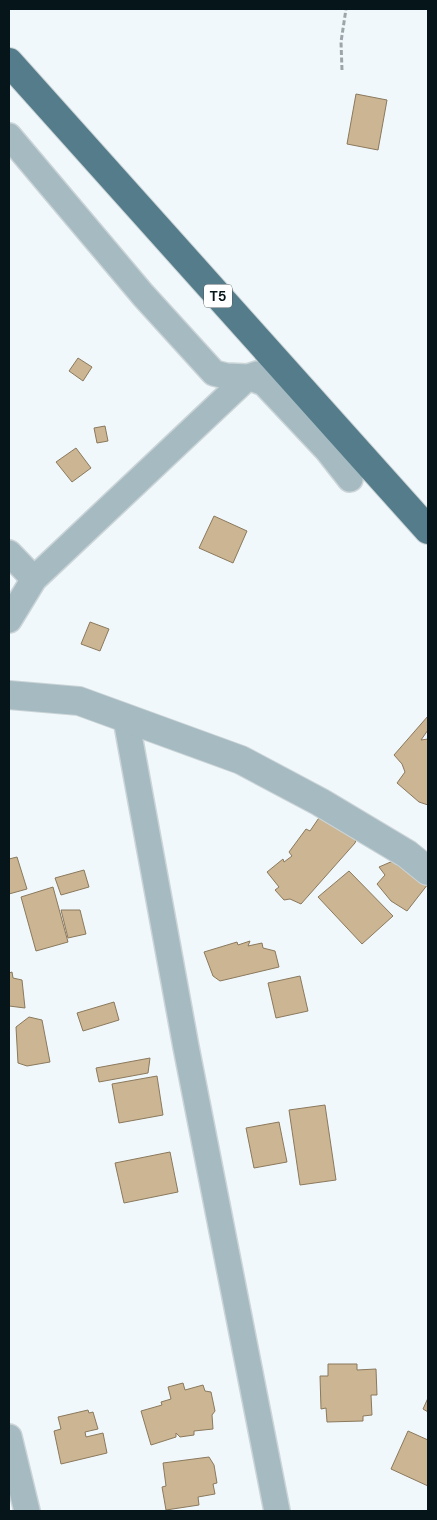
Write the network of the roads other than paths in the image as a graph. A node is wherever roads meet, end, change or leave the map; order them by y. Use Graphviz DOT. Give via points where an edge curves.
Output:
graph roads {
  1 [pos="9,62"];
  2 [pos="9,136"];
  3 [pos="280,365"];
  4 [pos="248,377"];
  5 [pos="350,479"];
  6 [pos="428,530"];
  7 [pos="9,554"];
  8 [pos="34,579"];
  9 [pos="9,620"];
  10 [pos="9,695"];
  11 [pos="126,719"];
  12 [pos="428,871"];
  13 [pos="9,1437"];
  14 [pos="26,1511"];
  15 [pos="277,1511"];
  1 -- 3 [label="highway, T5"];
  2 -- 4 [label="street" via="143,295 214,373"];
  3 -- 4 [label="street"];
  3 -- 6 [label="highway, T5"];
  4 -- 5 [label="street" via="264,384"];
  4 -- 8 [label="street"];
  7 -- 8 [label="street"];
  8 -- 9 [label="street"];
  10 -- 11 [label="street" via="79,701"];
  11 -- 12 [label="street" via="241,760 320,802 407,854"];
  11 -- 15 [label="street"];
  13 -- 14 [label="street"];
}
